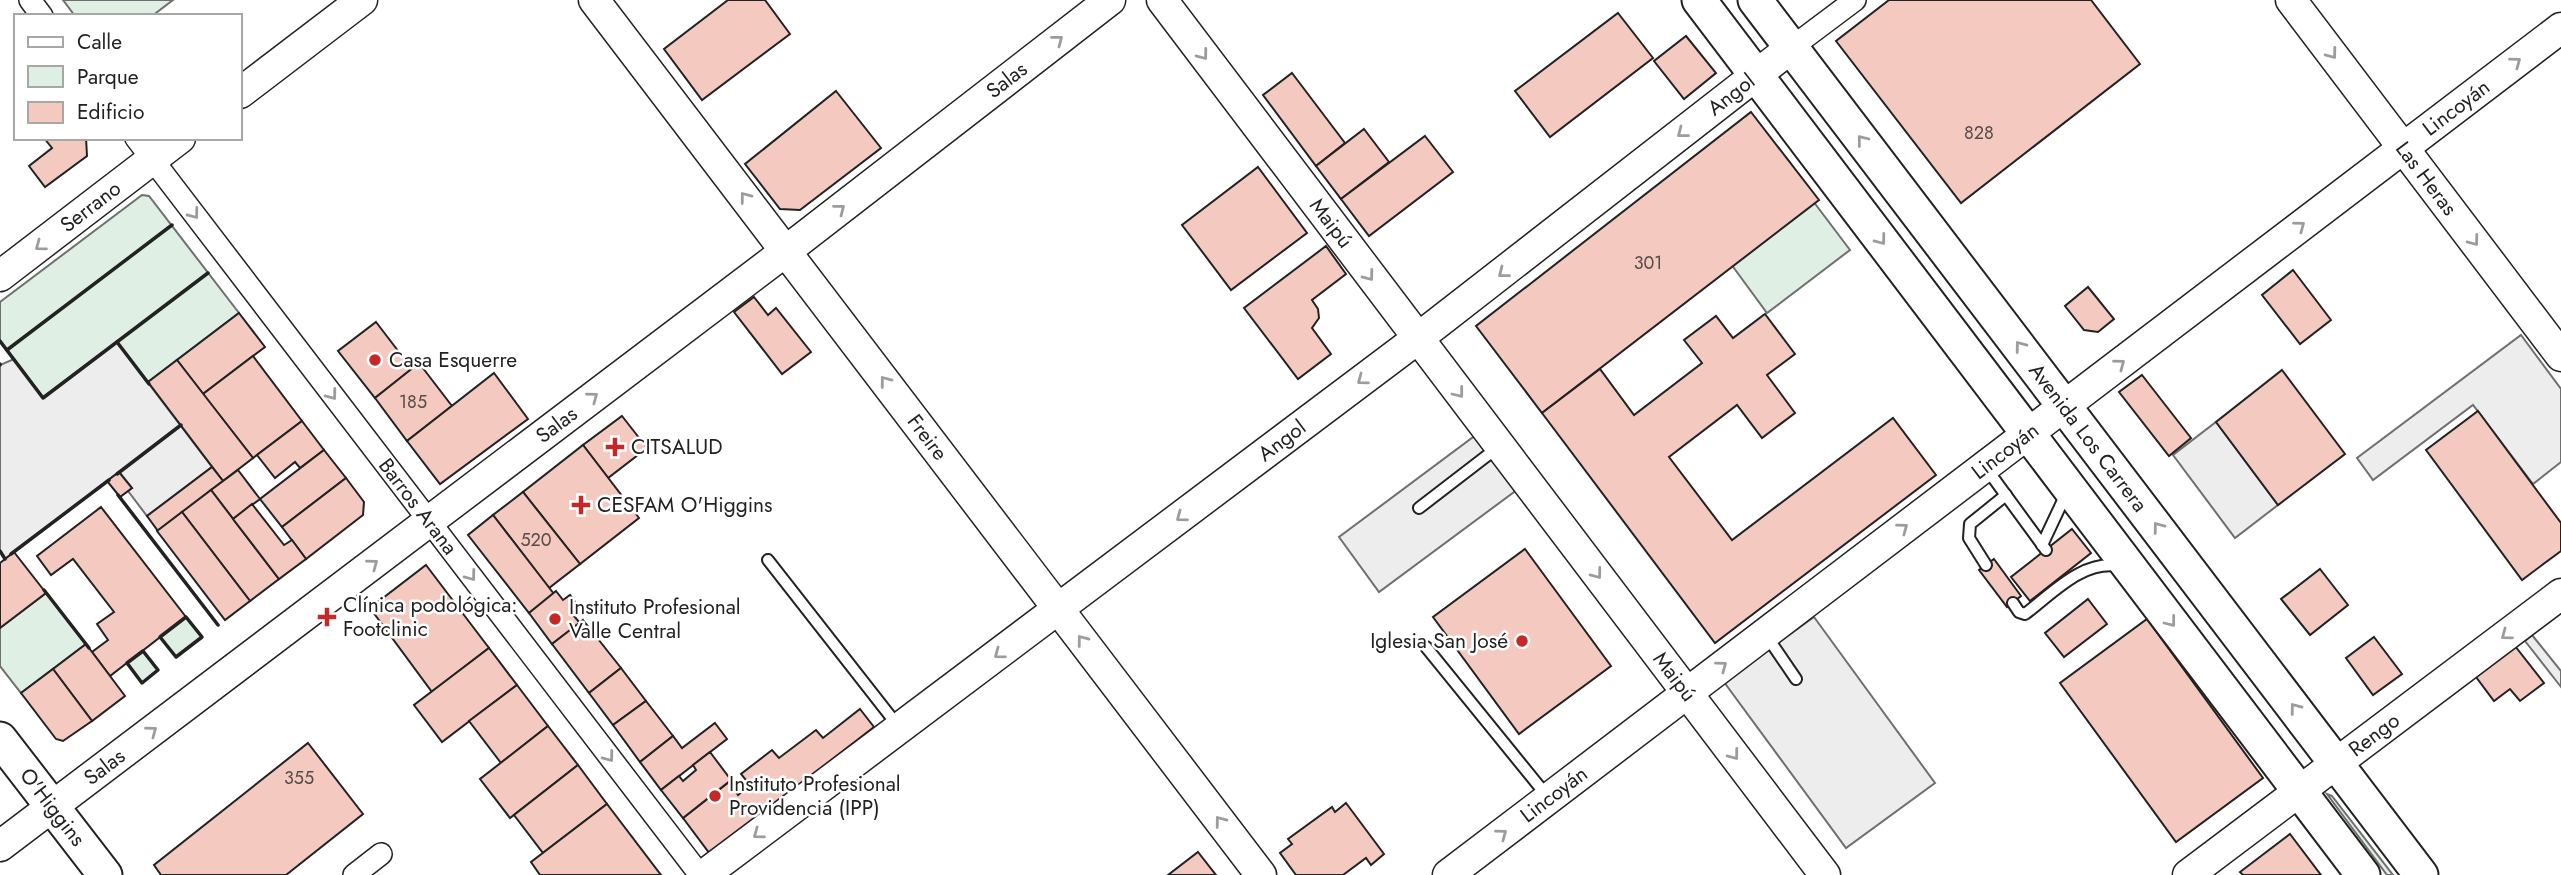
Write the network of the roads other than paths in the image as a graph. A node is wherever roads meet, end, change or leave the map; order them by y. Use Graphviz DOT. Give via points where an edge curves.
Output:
graph roads {
  1 [pos="362,0"];
  2 [pos="594,0"];
  3 [pos="1110,0"];
  4 [pos="1162,0"];
  5 [pos="1699,0"];
  6 [pos="1755,0"];
  7 [pos="1854,0"];
  8 [pos="2291,0"];
  9 [pos="2561,28"];
  10 [pos="1791,48"];
  11 [pos="1755,76"];
  12 [pos="242,91"];
  13 [pos="173,140"];
  14 [pos="2403,148"];
  15 [pos="144,149"];
  16 [pos="786,251"];
  17 [pos="0,276"];
  18 [pos="1417,339"];
  19 [pos="2561,356"];
  20 [pos="2065,405"];
  21 [pos="2027,434"];
  22 [pos="1500,446"];
  23 [pos="1985,466"];
  24 [pos="2068,487"];
  25 [pos="2006,495"];
  26 [pos="1419,508"];
  27 [pos="429,522"];
  28 [pos="768,560"];
  29 [pos="1986,565"];
  30 [pos="2129,568"];
  31 [pos="2066,573"];
  32 [pos="2079,573"];
  33 [pos="2561,594"];
  34 [pos="2013,603"];
  35 [pos="1058,609"];
  36 [pos="1765,633"];
  37 [pos="1426,647"];
  38 [pos="1796,679"];
  39 [pos="1687,693"];
  40 [pos="899,728"];
  41 [pos="0,739"];
  42 [pos="2337,763"];
  43 [pos="2300,790"];
  44 [pos="1549,798"];
  45 [pos="52,807"];
  46 [pos="0,846"];
  47 [pos="381,854"];
  48 [pos="105,875"];
  49 [pos="354,875"];
  50 [pos="702,875"];
  51 [pos="1261,875"];
  52 [pos="1448,875"];
  53 [pos="1825,875"];
  54 [pos="2188,875"];
  55 [pos="2363,875"];
  56 [pos="2421,875"];
  1 -- 12 [label="street"];
  16 -- 2 [label="street, Freire, one-way"];
  16 -- 3 [label="street, Salas, one-way"];
  4 -- 18 [label="street, Maipú, one-way"];
  5 -- 11 [label="main road"];
  6 -- 10 [label="main road, Avenida Los Carrera"];
  7 -- 10 [label="street, Angol"];
  8 -- 14 [label="street, Las Heras, one-way"];
  14 -- 9 [label="street, Lincoyán, one-way"];
  10 -- 11 [label="street, Angol"];
  20 -- 10 [label="main road, Avenida Los Carrera, one-way"];
  11 -- 18 [label="street, Angol, one-way"];
  11 -- 21 [label="main road, one-way"];
  13 -- 15 [label="street, Serrano"];
  14 -- 19 [label="street, Las Heras, one-way"];
  20 -- 14 [label="street, Lincoyán, one-way"];
  15 -- 17 [label="street, Serrano, one-way"];
  15 -- 27 [label="street, Barros Arana, one-way"];
  27 -- 16 [label="street, Salas, one-way"];
  35 -- 16 [label="street, Freire, one-way"];
  18 -- 22 [label="street, Maipú, one-way"];
  18 -- 35 [label="street, Angol, one-way"];
  20 -- 21 [label="street, Lincoyán"];
  42 -- 20 [label="main road, Avenida Los Carrera, one-way"];
  21 -- 23 [label="street, Lincoyán"];
  21 -- 24 [label="main road"];
  22 -- 26 [label="lane"];
  22 -- 39 [label="street, Maipú, one-way"];
  23 -- 25 [label="lane"];
  36 -- 23 [label="street, Lincoyán, one-way"];
  24 -- 25 [label="lane" via="2044,547"];
  24 -- 30 [label="main road"];
  25 -- 29 [label="lane" via="1970,524 1969,538"];
  45 -- 27 [label="street, Salas, one-way"];
  27 -- 50 [label="street, Barros Arana, one-way"];
  28 -- 40 [label="lane"];
  30 -- 32 [label="lane" via="2106,564"];
  30 -- 43 [label="main road, one-way"];
  31 -- 32 [label="lane"];
  32 -- 34 [label="lane" via="2025,614"];
  33 -- 42 [label="street, Rengo, one-way"];
  35 -- 40 [label="street, Angol, one-way"];
  51 -- 35 [label="street, Freire, one-way"];
  36 -- 38 [label="lane"];
  39 -- 36 [label="street, Lincoyán, one-way"];
  37 -- 44 [label="lane"];
  39 -- 44 [label="street, Lincoyán"];
  39 -- 53 [label="street, Maipú, one-way"];
  40 -- 50 [label="street, Angol, one-way"];
  41 -- 45 [label="main road, O'Higgins"];
  42 -- 43 [label="street, Rengo"];
  42 -- 56 [label="main road, Avenida Los Carrera"];
  43 -- 54 [label="street, Rengo"];
  43 -- 55 [label="main road"];
  52 -- 44 [label="street, Lincoyán, one-way"];
  45 -- 46 [label="street, Salas"];
  45 -- 48 [label="main road, O'Higgins"];
  47 -- 49 [label="street"];
}
